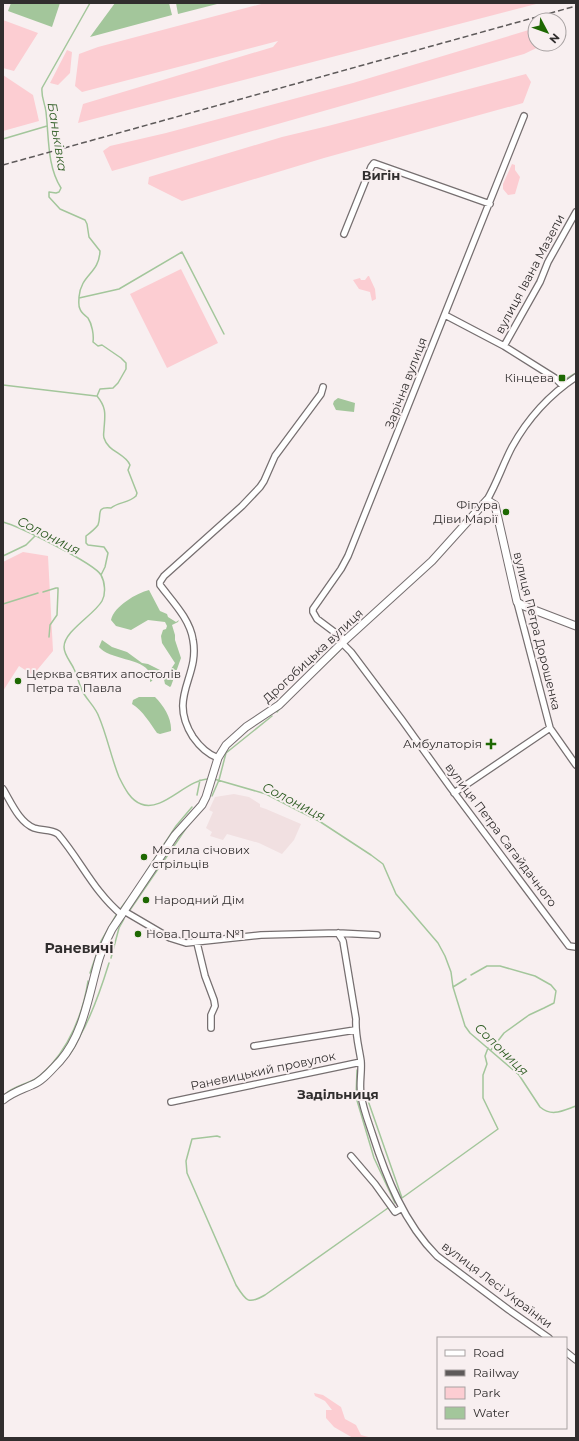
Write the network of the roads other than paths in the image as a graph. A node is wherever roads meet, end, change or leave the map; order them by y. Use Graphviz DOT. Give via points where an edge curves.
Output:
graph roads {
  1 [pos="524,116"];
  2 [pos="490,204"];
  3 [pos="576,212"];
  4 [pos="344,234"];
  5 [pos="445,315"];
  6 [pos="504,346"];
  7 [pos="576,377"];
  8 [pos="563,386"];
  9 [pos="323,387"];
  10 [pos="487,500"];
  11 [pos="517,602"];
  12 [pos="576,626"];
  13 [pos="344,641"];
  14 [pos="550,728"];
  15 [pos="218,758"];
  16 [pos="576,765"];
  17 [pos="3,789"];
  18 [pos="454,793"];
  19 [pos="123,913"];
  20 [pos="338,933"];
  21 [pos="377,935"];
  22 [pos="197,943"];
  23 [pos="576,947"];
  24 [pos="211,1028"];
  25 [pos="356,1030"];
  26 [pos="254,1046"];
  27 [pos="361,1062"];
  28 [pos="3,1100"];
  29 [pos="171,1102"];
  30 [pos="351,1156"];
  31 [pos="402,1208"];
  32 [pos="548,1337"];
  33 [pos="567,1353"];
  34 [pos="576,1360"];
  1 -- 2 [label="street, Зарічна вулиця"];
  2 -- 4 [label="street" via="374,163"];
  2 -- 5 [label="street, Зарічна вулиця"];
  3 -- 6 [label="street, вулиця Івана Мазепи"];
  5 -- 6 [label="street, вулиця Івана Мазепи"];
  5 -- 13 [label="street, Зарічна вулиця" via="348,556 342,569 313,609 317,619"];
  6 -- 8 [label="street, вулиця Івана Мазепи" via="555,378"];
  7 -- 8 [label="street, Дрогобицька вулиця"];
  8 -- 10 [label="street, Дрогобицька вулиця" via="544,402 521,432"];
  9 -- 15 [label="street" via="321,394 272,460 260,487 160,582 188,625 194,640 194,657 183,698 185,721 201,747"];
  10 -- 11 [label="street, вулиця Петра Дорошенка" via="495,505"];
  10 -- 13 [label="street, Дрогобицька вулиця" via="432,561"];
  11 -- 12 [label="street"];
  11 -- 14 [label="street, вулиця Петра Дорошенка"];
  13 -- 15 [label="street, Дрогобицька вулиця" via="279,705 231,739"];
  13 -- 18 [label="street, вулиця Петра Сагайдачного"];
  14 -- 16 [label="street, вулиця Петра Дорошенка"];
  14 -- 18 [label="street"];
  15 -- 19 [label="street, Дрогобицька вулиця" via="200,808 175,835"];
  17 -- 19 [label="street" via="26,823 34,828 58,834 96,888 107,901"];
  18 -- 23 [label="street, вулиця Петра Сагайдачного" via="569,946"];
  19 -- 22 [label="street" via="176,941"];
  19 -- 28 [label="street, Дрогобицька вулиця" via="99,958 85,1011 68,1050 37,1082"];
  20 -- 21 [label="street"];
  20 -- 22 [label="street" via="261,935"];
  20 -- 25 [label="street, вулиця Лесі Українки" via="343,941"];
  22 -- 24 [label="street" via="215,1003 211,1015"];
  25 -- 26 [label="street"];
  25 -- 27 [label="street, вулиця Лесі Українки"];
  27 -- 29 [label="street, Раневицький провулок"];
  27 -- 31 [label="street, вулиця Лесі Українки" via="362,1100 380,1158"];
  30 -- 31 [label="street" via="396,1212"];
  31 -- 32 [label="street, вулиця Лесі Українки" via="437,1256"];
  33 -- 34 [label="street"];
}
